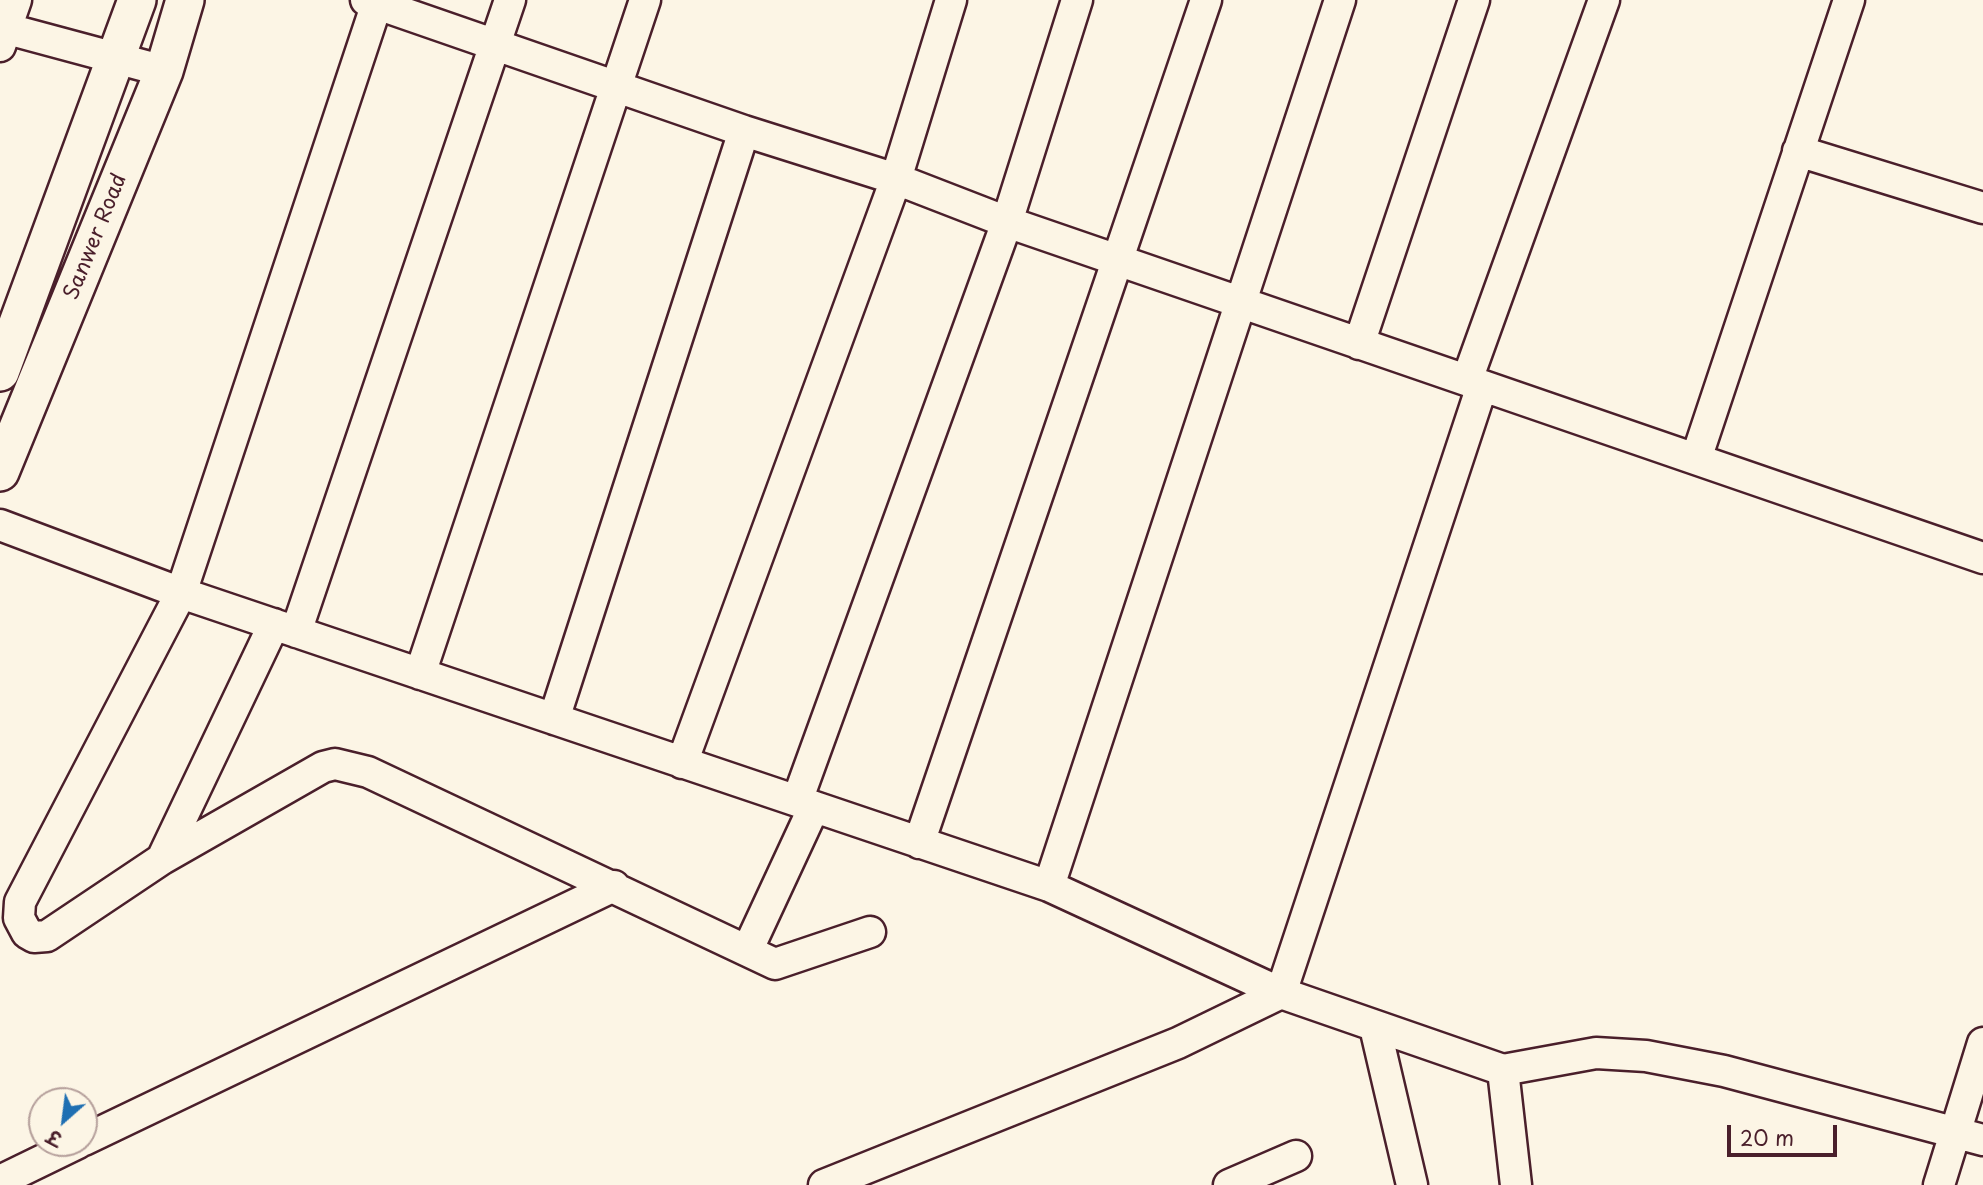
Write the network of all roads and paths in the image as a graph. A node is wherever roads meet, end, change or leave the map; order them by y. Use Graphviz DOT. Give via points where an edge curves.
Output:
graph roads {
  1 [pos="16,0"];
  2 [pos="137,0"];
  3 [pos="184,0"];
  4 [pos="510,0"];
  5 [pos="645,0"];
  6 [pos="951,0"];
  7 [pos="1077,0"];
  8 [pos="1206,0"];
  9 [pos="1340,0"];
  10 [pos="1474,0"];
  11 [pos="1604,0"];
  12 [pos="1849,0"];
  13 [pos="374,2"];
  14 [pos="2,34"];
  15 [pos="495,46"];
  16 [pos="117,56"];
  17 [pos="164,71"];
  18 [pos="617,87"];
  19 [pos="744,131"];
  20 [pos="1798,151"];
  21 [pos="896,179"];
  22 [pos="1983,208"];
  23 [pos="1007,222"];
  24 [pos="1119,261"];
  25 [pos="1239,302"];
  26 [pos="1359,344"];
  27 [pos="0,372"];
  28 [pos="1474,383"];
  29 [pos="1696,459"];
  30 [pos="0,472"];
  31 [pos="0,525"];
  32 [pos="1983,558"];
  33 [pos="181,593"];
  34 [pos="285,628"];
  35 [pos="419,674"];
  36 [pos="554,719"];
  37 [pos="682,762"];
  38 [pos="805,804"];
  39 [pos="919,842"];
  40 [pos="162,859"];
  41 [pos="614,886"];
  42 [pos="1049,886"];
  43 [pos="870,932"];
  44 [pos="748,949"];
  45 [pos="1281,993"];
  46 [pos="1376,1027"];
  47 [pos="1983,1043"];
  48 [pos="1503,1070"];
  49 [pos="98,1133"];
  50 [pos="1969,1136"];
  51 [pos="1296,1156"];
  52 [pos="50,1157"];
  53 [pos="0,1181"];
  54 [pos="824,1185"];
  55 [pos="1229,1185"];
  56 [pos="1412,1185"];
  57 [pos="1516,1185"];
  58 [pos="1939,1185"];
  1 -- 14 [label="street"];
  2 -- 16 [label="street, Sanwer Road"];
  3 -- 17 [label="street, Sanwer Road"];
  4 -- 15 [label="street"];
  5 -- 18 [label="street"];
  6 -- 21 [label="street"];
  7 -- 23 [label="street"];
  8 -- 24 [label="street"];
  9 -- 25 [label="street"];
  10 -- 26 [label="street"];
  11 -- 28 [label="street"];
  12 -- 20 [label="street"];
  13 -- 15 [label="street"];
  13 -- 33 [label="street"];
  14 -- 16 [label="street"];
  15 -- 18 [label="street"];
  15 -- 34 [label="street"];
  16 -- 17 [label="street"];
  16 -- 27 [label="street, Sanwer Road"];
  17 -- 30 [label="street, Sanwer Road"];
  18 -- 19 [label="street"];
  18 -- 35 [label="street"];
  19 -- 21 [label="street"];
  19 -- 36 [label="street"];
  20 -- 22 [label="street"];
  20 -- 29 [label="street"];
  21 -- 23 [label="street"];
  21 -- 37 [label="street"];
  23 -- 24 [label="street"];
  23 -- 38 [label="street"];
  24 -- 25 [label="street"];
  24 -- 39 [label="street"];
  25 -- 26 [label="street"];
  25 -- 42 [label="street"];
  26 -- 28 [label="street"];
  28 -- 29 [label="street"];
  28 -- 45 [label="street"];
  29 -- 32 [label="street"];
  31 -- 33 [label="street"];
  33 -- 34 [label="street"];
  33 -- 40 [label="street" via="20,902 19,918 27,933 47,936"];
  34 -- 35 [label="street"];
  34 -- 40 [label="street"];
  35 -- 36 [label="street"];
  36 -- 37 [label="street"];
  37 -- 38 [label="street"];
  38 -- 39 [label="street"];
  38 -- 44 [label="street"];
  39 -- 42 [label="street"];
  40 -- 41 [label="street" via="335,764 368,772"];
  41 -- 44 [label="street"];
  41 -- 49 [label="street"];
  42 -- 45 [label="street"];
  43 -- 44 [label="street" via="783,964"];
  45 -- 46 [label="street"];
  45 -- 54 [label="street" via="1178,1043"];
  46 -- 48 [label="street"];
  46 -- 56 [label="street"];
  47 -- 50 [label="street"];
  48 -- 50 [label="street" via="1597,1053 1646,1056 1724,1071"];
  48 -- 57 [label="street"];
  50 -- 58 [label="street"];
  51 -- 55 [label="street"];
  52 -- 53 [label="street"];
}
